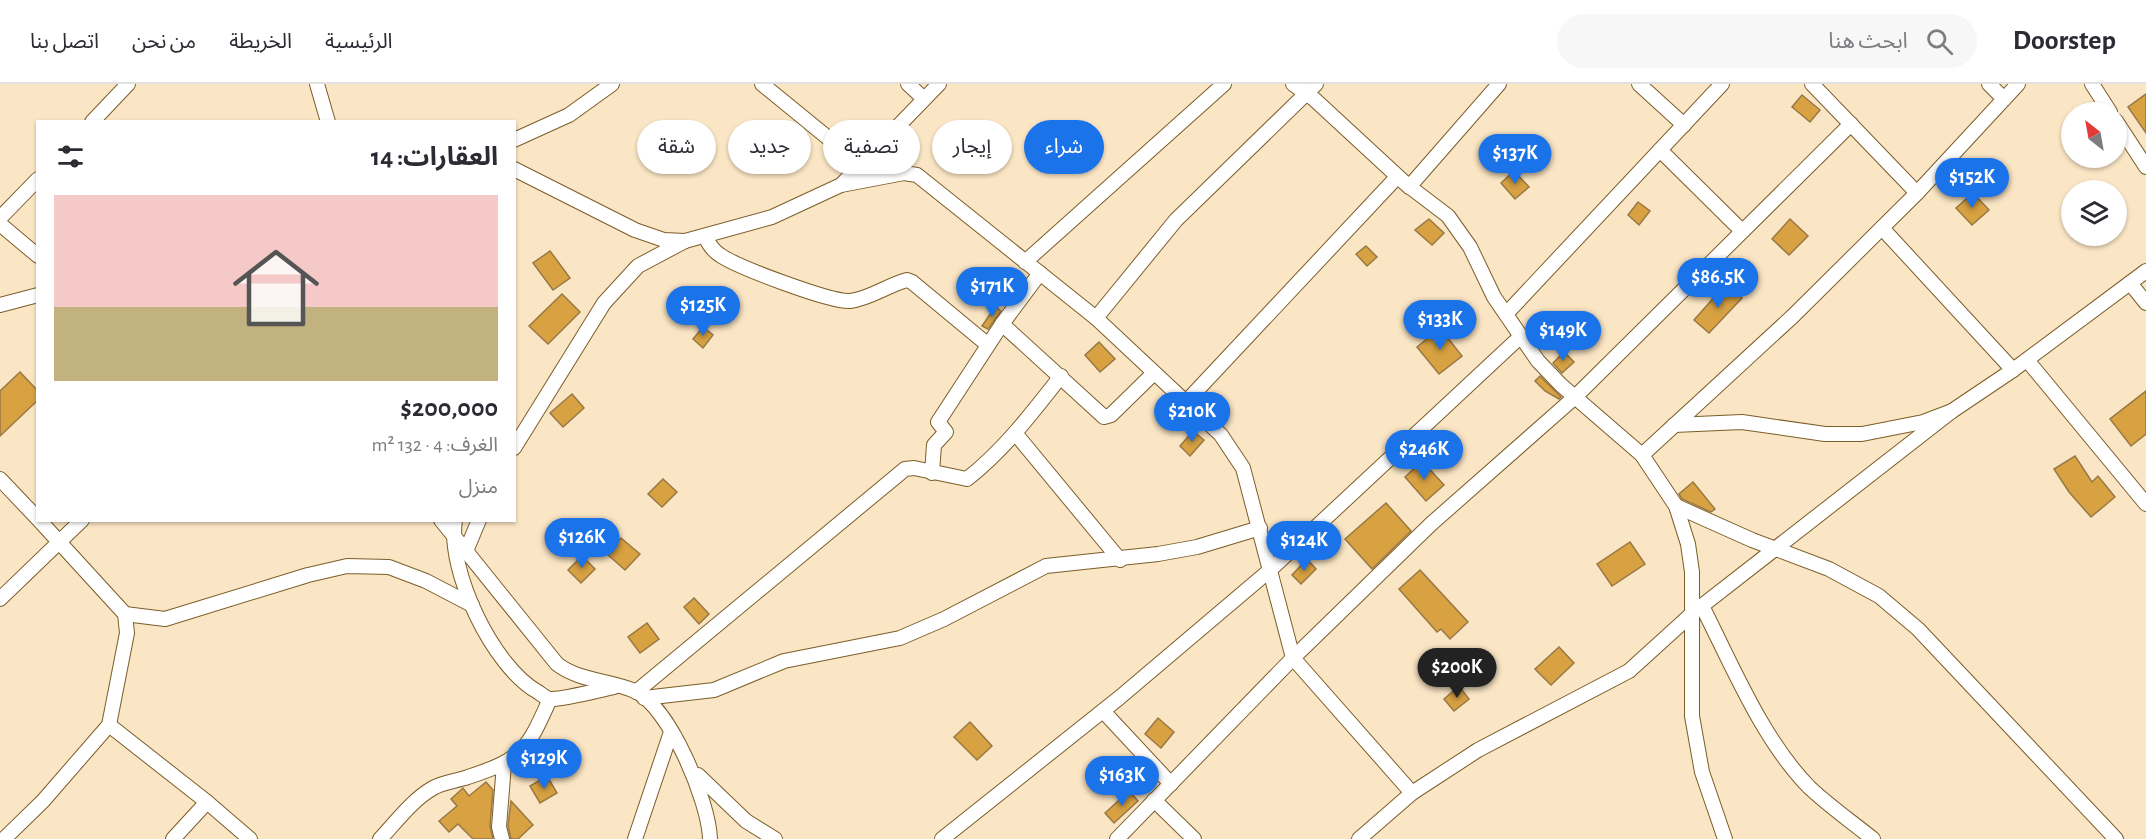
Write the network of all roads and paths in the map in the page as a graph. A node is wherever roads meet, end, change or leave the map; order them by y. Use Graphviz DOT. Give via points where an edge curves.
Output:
graph roads {
  1 [pos="128,84"];
  2 [pos="318,84"];
  3 [pos="612,84"];
  4 [pos="762,84"];
  5 [pos="908,84"];
  6 [pos="939,84"];
  7 [pos="1224,84"];
  8 [pos="1293,84"];
  9 [pos="1499,84"];
  10 [pos="1639,84"];
  11 [pos="1722,84"];
  12 [pos="1812,84"];
  13 [pos="1989,84"];
  14 [pos="2018,84"];
  15 [pos="2092,84"];
  16 [pos="1312,89"];
  17 [pos="923,98"];
  18 [pos="2004,99"];
  19 [pos="2104,102"];
  20 [pos="94,120"];
  21 [pos="327,120"];
  22 [pos="902,120"];
  23 [pos="1851,124"];
  24 [pos="1684,125"];
  25 [pos="823,134"];
  26 [pos="2127,138"];
  27 [pos="516,139"];
  28 [pos="1660,150"];
  29 [pos="2146,167"];
  30 [pos="516,170"];
  31 [pos="851,174"];
  32 [pos="1397,177"];
  33 [pos="36,181"];
  34 [pos="841,186"];
  35 [pos="1409,187"];
  36 [pos="1917,193"];
  37 [pos="0,218"];
  38 [pos="0,224"];
  39 [pos="1882,228"];
  40 [pos="1742,231"];
  41 [pos="705,237"];
  42 [pos="685,241"];
  43 [pos="36,254"];
  44 [pos="1025,261"];
  45 [pos="2146,271"];
  46 [pos="1040,273"];
  47 [pos="2130,283"];
  48 [pos="36,296"];
  49 [pos="2146,303"];
  50 [pos="0,305"];
  51 [pos="1506,314"];
  52 [pos="1096,318"];
  53 [pos="1002,324"];
  54 [pos="1520,337"];
  55 [pos="988,345"];
  56 [pos="2027,360"];
  57 [pos="2013,370"];
  58 [pos="1154,373"];
  59 [pos="1061,376"];
  60 [pos="1575,397"];
  61 [pos="1186,402"];
  62 [pos="1952,411"];
  63 [pos="1674,425"];
  64 [pos="1015,433"];
  65 [pos="516,445"];
  66 [pos="1642,455"];
  67 [pos="932,473"];
  68 [pos="0,479"];
  69 [pos="2146,504"];
  70 [pos="1676,506"];
  71 [pos="36,518"];
  72 [pos="40,522"];
  73 [pos="80,522"];
  74 [pos="442,522"];
  75 [pos="455,522"];
  76 [pos="478,522"];
  77 [pos="1260,528"];
  78 [pos="453,536"];
  79 [pos="59,542"];
  80 [pos="1774,549"];
  81 [pos="466,552"];
  82 [pos="1120,560"];
  83 [pos="1270,570"];
  84 [pos="0,599"];
  85 [pos="472,605"];
  86 [pos="1698,609"];
  87 [pos="125,614"];
  88 [pos="1293,658"];
  89 [pos="618,687"];
  90 [pos="640,695"];
  91 [pos="550,699"];
  92 [pos="1103,711"];
  93 [pos="109,725"];
  94 [pos="671,732"];
  95 [pos="504,765"];
  96 [pos="690,767"];
  97 [pos="1171,784"];
  98 [pos="1412,793"];
  99 [pos="1154,800"];
  100 [pos="207,802"];
  101 [pos="4,839"];
  102 [pos="173,839"];
  103 [pos="249,839"];
  104 [pos="380,839"];
  105 [pos="502,839"];
  106 [pos="634,839"];
  107 [pos="710,839"];
  108 [pos="775,839"];
  109 [pos="942,839"];
  110 [pos="1117,839"];
  111 [pos="1194,839"];
  112 [pos="1359,839"];
  113 [pos="1725,839"];
  114 [pos="1873,839"];
  115 [pos="2116,839"];
  1 -- 20 [label="street"];
  2 -- 21 [label="street"];
  3 -- 27 [label="street" via="569,114"];
  4 -- 25 [label="street"];
  5 -- 17 [label="street"];
  6 -- 17 [label="street"];
  7 -- 44 [label="street"];
  8 -- 16 [label="street"];
  9 -- 35 [label="street"];
  10 -- 24 [label="street"];
  11 -- 24 [label="street"];
  12 -- 23 [label="street"];
  13 -- 18 [label="street"];
  14 -- 18 [label="street"];
  15 -- 19 [label="street"];
  16 -- 32 [label="street"];
  16 -- 52 [label="street" via="1176,220"];
  17 -- 22 [label="street"];
  18 -- 36 [label="street"];
  23 -- 36 [label="street"];
  23 -- 40 [label="street"];
  24 -- 28 [label="street"];
  26 -- 29 [label="street"];
  28 -- 40 [label="street"];
  28 -- 51 [label="street"];
  30 -- 42 [label="street" via="635,230 664,240"];
  31 -- 34 [label="street"];
  32 -- 35 [label="street"];
  32 -- 61 [label="street"];
  33 -- 37 [label="street"];
  34 -- 41 [label="street" via="772,217"];
  34 -- 44 [label="street" via="911,172"];
  35 -- 51 [label="street" via="1448,216 1461,233"];
  36 -- 39 [label="street"];
  38 -- 43 [label="street"];
  39 -- 57 [label="street"];
  39 -- 63 [label="street"];
  40 -- 60 [label="street"];
  41 -- 42 [label="street"];
  41 -- 55 [label="street" via="726,259 843,300 857,299 907,280"];
  42 -- 65 [label="street" via="638,266 617,287"];
  44 -- 46 [label="street"];
  45 -- 47 [label="street"];
  46 -- 52 [label="street"];
  46 -- 53 [label="street"];
  47 -- 49 [label="street"];
  47 -- 56 [label="street"];
  48 -- 50 [label="street"];
  51 -- 54 [label="street"];
  52 -- 58 [label="street"];
  53 -- 55 [label="street"];
  53 -- 59 [label="street"];
  54 -- 60 [label="street"];
  54 -- 83 [label="street"];
  55 -- 67 [label="street" via="938,422 946,432 934,445"];
  56 -- 57 [label="street"];
  56 -- 69 [label="street"];
  57 -- 62 [label="street"];
  58 -- 59 [label="street" via="1111,415 1104,417"];
  58 -- 61 [label="street"];
  59 -- 64 [label="street"];
  60 -- 66 [label="street"];
  60 -- 88 [label="street" via="1431,524"];
  61 -- 77 [label="street" via="1233,450 1243,468"];
  62 -- 63 [label="street" via="1897,429 1862,434 1825,434 1742,422"];
  62 -- 80 [label="street"];
  63 -- 66 [label="street"];
  64 -- 67 [label="street" via="968,479"];
  64 -- 82 [label="street"];
  66 -- 70 [label="street"];
  67 -- 90 [label="street" via="905,469"];
  68 -- 71 [label="street"];
  70 -- 80 [label="street"];
  70 -- 86 [label="street" via="1688,544"];
  72 -- 79 [label="street"];
  73 -- 79 [label="street"];
  74 -- 78 [label="street"];
  75 -- 78 [label="street"];
  76 -- 81 [label="street"];
  77 -- 82 [label="street" via="1197,547"];
  77 -- 83 [label="street"];
  78 -- 81 [label="street"];
  78 -- 85 [label="street"];
  79 -- 84 [label="street"];
  79 -- 87 [label="street"];
  80 -- 86 [label="street"];
  80 -- 115 [label="street" via="1860,583 1918,629"];
  81 -- 89 [label="street" via="557,664 573,674"];
  82 -- 90 [label="street" via="1046,566 900,638 784,661 714,690"];
  83 -- 88 [label="street"];
  83 -- 92 [label="street"];
  85 -- 87 [label="street" via="389,567 347,566 165,619"];
  85 -- 91 [label="street" via="504,663 526,686"];
  86 -- 98 [label="street" via="1629,671 1478,750"];
  86 -- 113 [label="street" via="1690,691 1692,716 1702,771"];
  86 -- 114 [label="street" via="1793,767 1828,804"];
  87 -- 93 [label="street" via="127,633"];
  88 -- 97 [label="street"];
  88 -- 98 [label="street"];
  89 -- 90 [label="street"];
  89 -- 91 [label="street"];
  90 -- 94 [label="street"];
  91 -- 95 [label="street" via="530,742"];
  92 -- 97 [label="street"];
  92 -- 109 [label="street"];
  93 -- 100 [label="street"];
  93 -- 101 [label="street"];
  94 -- 96 [label="street"];
  94 -- 106 [label="street"];
  95 -- 104 [label="street" via="434,787"];
  95 -- 105 [label="street" via="499,826"];
  96 -- 107 [label="street" via="701,791"];
  96 -- 108 [label="street" via="746,821"];
  97 -- 99 [label="street"];
  98 -- 112 [label="street"];
  99 -- 110 [label="street"];
  99 -- 111 [label="street"];
  100 -- 102 [label="street"];
  100 -- 103 [label="street"];
}
